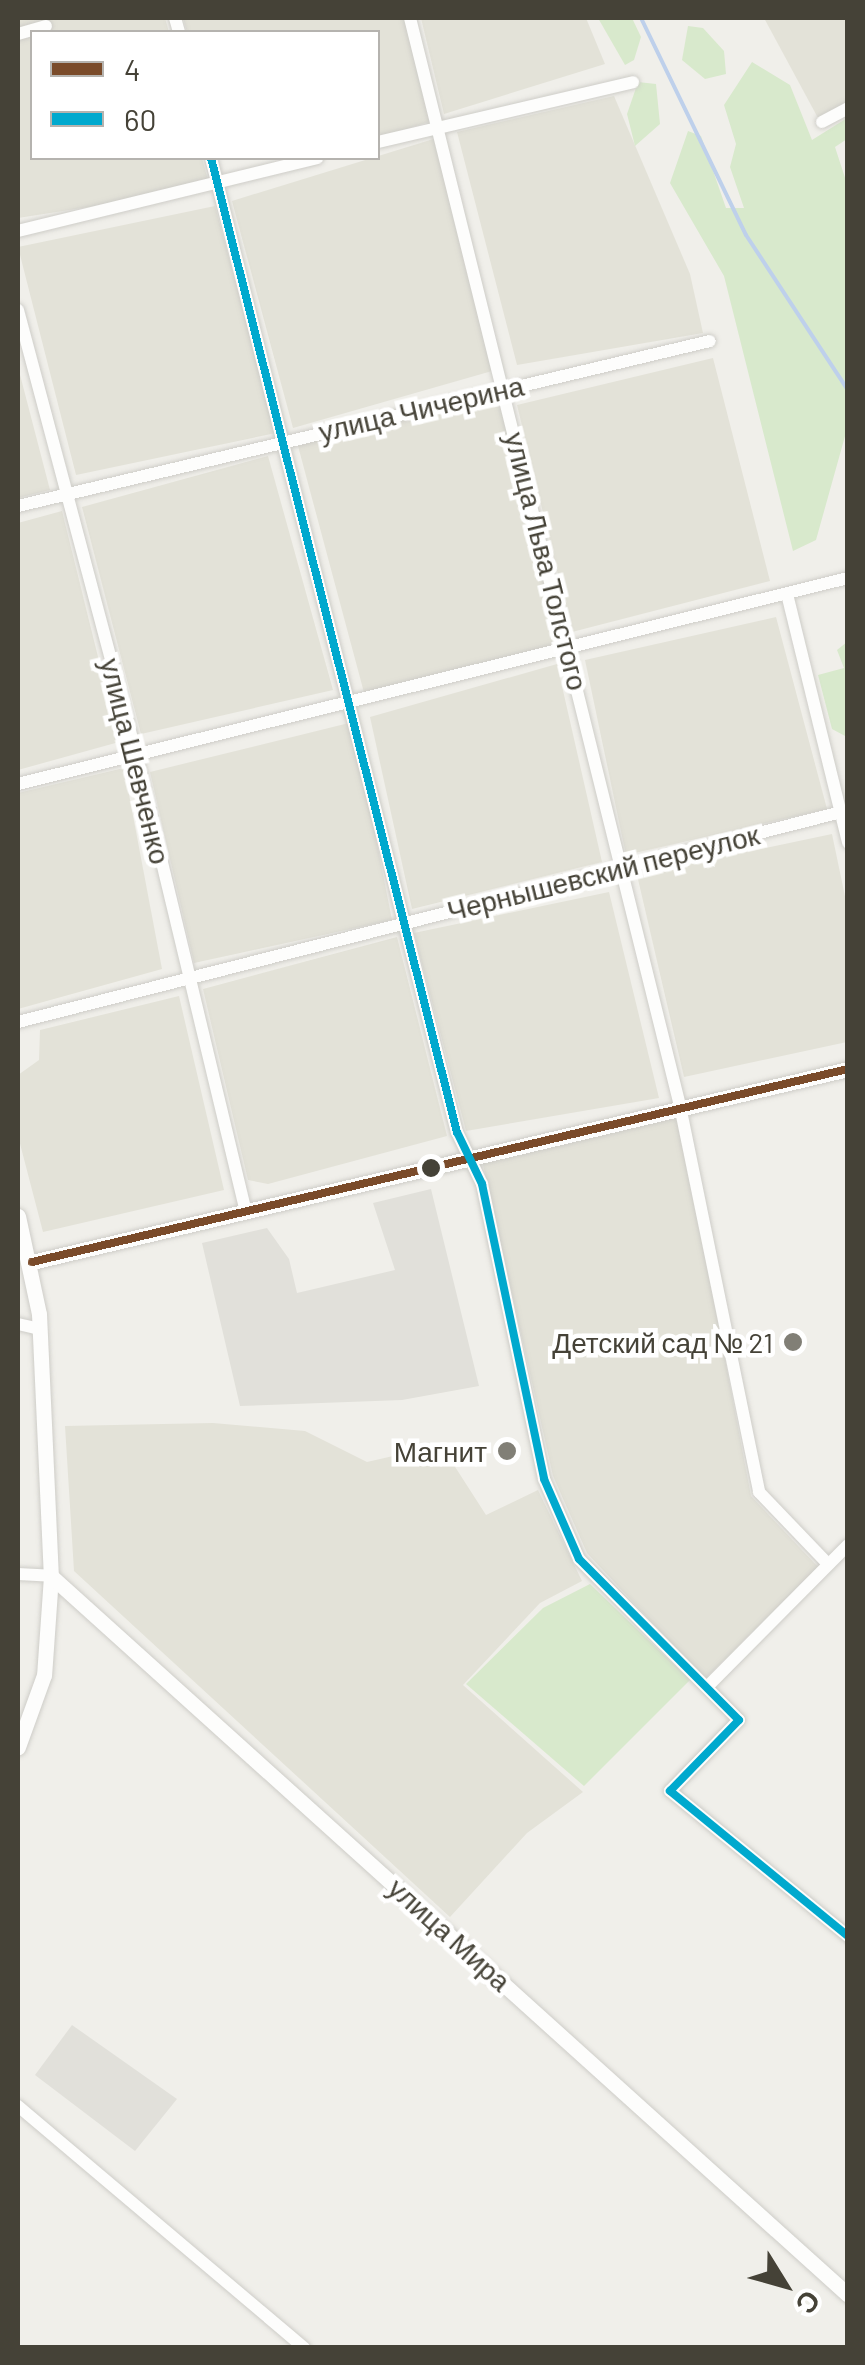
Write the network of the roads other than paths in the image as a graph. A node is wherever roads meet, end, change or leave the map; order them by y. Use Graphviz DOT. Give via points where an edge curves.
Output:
graph roads {
  1 [pos="410,18"];
  2 [pos="46,26"];
  3 [pos="32,30"];
  4 [pos="634,82"];
  5 [pos="848,108"];
  6 [pos="822,122"];
  7 [pos="438,126"];
  8 [pos="380,141"];
  9 [pos="212,160"];
  10 [pos="308,160"];
  11 [pos="218,183"];
  12 [pos="18,231"];
  13 [pos="18,310"];
  14 [pos="710,342"];
  15 [pos="504,388"];
  16 [pos="287,439"];
  17 [pos="68,494"];
  18 [pos="18,506"];
  19 [pos="848,578"];
  20 [pos="787,594"];
  21 [pos="569,644"];
  22 [pos="350,700"];
  23 [pos="136,754"];
  24 [pos="18,784"];
  25 [pos="841,812"];
  26 [pos="848,843"];
  27 [pos="618,869"];
  28 [pos="402,922"];
  29 [pos="187,978"];
  30 [pos="18,1022"];
  31 [pos="848,1068"];
  32 [pos="680,1106"];
  33 [pos="472,1156"];
  34 [pos="246,1214"];
  35 [pos="18,1216"];
  36 [pos="32,1262"];
  37 [pos="18,1324"];
  38 [pos="40,1329"];
  39 [pos="848,1546"];
  40 [pos="828,1563"];
  41 [pos="18,1574"];
  42 [pos="51,1576"];
  43 [pos="707,1688"];
  44 [pos="18,1748"];
  45 [pos="848,1936"];
  46 [pos="18,2106"];
  47 [pos="848,2295"];
  48 [pos="304,2348"];
  1 -- 7 [label="street, улица Льва Толстого"];
  2 -- 3 [label="street"];
  4 -- 7 [label="street"];
  5 -- 6 [label="street"];
  7 -- 8 [label="street"];
  7 -- 15 [label="street, улица Льва Толстого"];
  9 -- 11 [label="street"];
  10 -- 11 [label="street"];
  11 -- 12 [label="street"];
  11 -- 16 [label="street"];
  13 -- 17 [label="street, улица Шевченко"];
  14 -- 15 [label="street, улица Чичерина"];
  15 -- 16 [label="street, улица Чичерина"];
  15 -- 21 [label="street, улица Льва Толстого"];
  16 -- 17 [label="street, улица Чичерина"];
  16 -- 22 [label="street"];
  17 -- 18 [label="street, улица Чичерина"];
  17 -- 23 [label="street, улица Шевченко"];
  19 -- 20 [label="street"];
  20 -- 21 [label="street"];
  20 -- 25 [label="street"];
  21 -- 22 [label="street"];
  21 -- 27 [label="street, улица Льва Толстого"];
  22 -- 23 [label="street"];
  22 -- 28 [label="street"];
  23 -- 24 [label="street"];
  23 -- 29 [label="street, улица Шевченко"];
  25 -- 26 [label="street"];
  25 -- 27 [label="street, Чернышевский переулок"];
  27 -- 28 [label="street, Чернышевский переулок"];
  27 -- 32 [label="street, улица Льва Толстого"];
  28 -- 29 [label="street, Чернышевский переулок"];
  28 -- 33 [label="street" via="458,1132"];
  29 -- 30 [label="street, Чернышевский переулок"];
  29 -- 34 [label="street, улица Шевченко"];
  31 -- 32 [label="street"];
  32 -- 33 [label="street"];
  32 -- 40 [label="street, улица Льва Толстого" via="759,1492"];
  33 -- 34 [label="street"];
  33 -- 43 [label="street" via="544,1479 579,1558"];
  34 -- 36 [label="street"];
  35 -- 36 [label="street"];
  36 -- 38 [label="street"];
  37 -- 38 [label="street"];
  38 -- 42 [label="street"];
  39 -- 40 [label="street"];
  40 -- 43 [label="street"];
  41 -- 42 [label="street"];
  42 -- 44 [label="street" via="44,1675"];
  42 -- 47 [label="street, улица Мира"];
  43 -- 45 [label="street" via="739,1720 670,1792"];
  46 -- 48 [label="street"];
}
